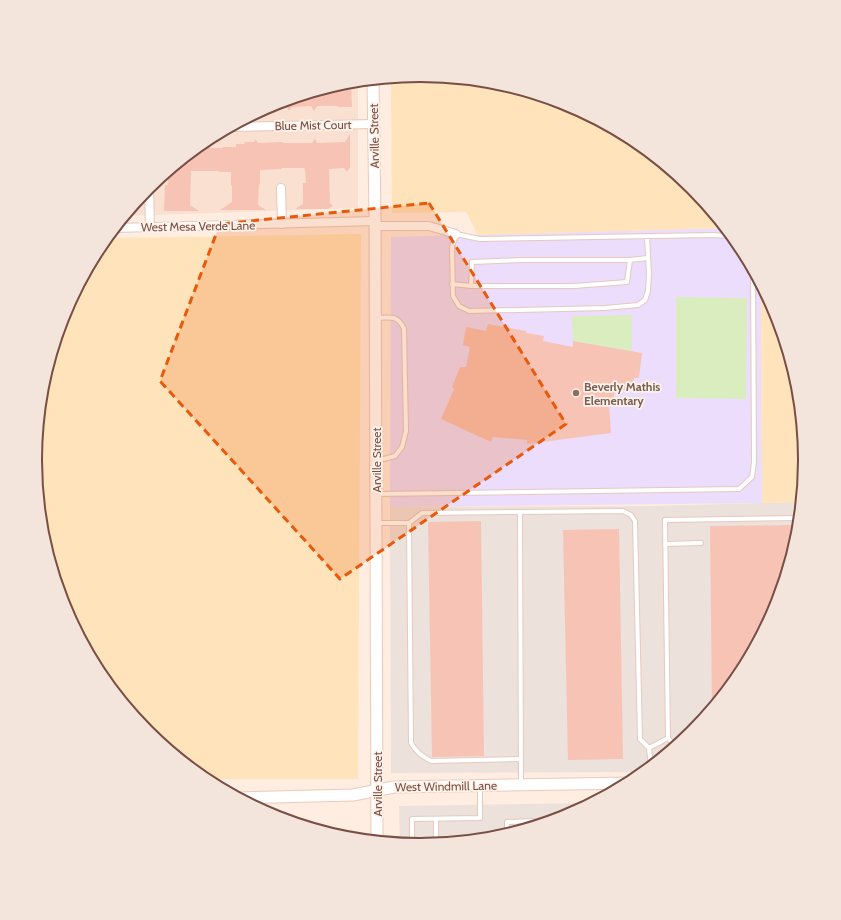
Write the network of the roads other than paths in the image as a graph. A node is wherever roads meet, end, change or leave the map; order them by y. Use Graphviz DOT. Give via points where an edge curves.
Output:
graph roads {
  1 [pos="373,85"];
  2 [pos="373,124"];
  3 [pos="241,127"];
  4 [pos="281,188"];
  5 [pos="149,196"];
  6 [pos="282,224"];
  7 [pos="375,224"];
  8 [pos="150,227"];
  9 [pos="122,228"];
  10 [pos="456,234"];
  11 [pos="647,236"];
  12 [pos="725,236"];
  13 [pos="648,258"];
  14 [pos="630,260"];
  15 [pos="753,280"];
  16 [pos="452,284"];
  17 [pos="471,286"];
  18 [pos="375,318"];
  19 [pos="376,461"];
  20 [pos="376,494"];
  21 [pos="520,512"];
  22 [pos="795,518"];
  23 [pos="376,523"];
  24 [pos="409,523"];
  25 [pos="701,543"];
  26 [pos="665,544"];
  27 [pos="668,738"];
  28 [pos="672,743"];
  29 [pos="649,748"];
  30 [pos="521,759"];
  31 [pos="650,761"];
  32 [pos="618,783"];
  33 [pos="480,785"];
  34 [pos="521,785"];
  35 [pos="377,790"];
  36 [pos="251,798"];
  37 [pos="436,818"];
  38 [pos="533,821"];
  39 [pos="507,828"];
  40 [pos="378,836"];
  41 [pos="412,838"];
  42 [pos="436,838"];
  1 -- 2 [label="street, Arville Street"];
  2 -- 3 [label="street, Blue Mist Court"];
  2 -- 7 [label="street, Arville Street"];
  4 -- 6 [label="street"];
  5 -- 8 [label="street"];
  6 -- 7 [label="street, West Mesa Verde Lane"];
  6 -- 8 [label="street, West Mesa Verde Lane"];
  7 -- 10 [label="street, West Mesa Verde Lane" via="429,226"];
  7 -- 18 [label="street, Arville Street"];
  8 -- 9 [label="street, West Mesa Verde Lane"];
  10 -- 11 [label="lane" via="480,239"];
  10 -- 16 [label="lane" via="452,247"];
  11 -- 12 [label="lane"];
  11 -- 13 [label="lane"];
  13 -- 14 [label="lane"];
  13 -- 16 [label="lane" via="648,292 645,300 638,305 469,311 459,306 453,296"];
  14 -- 17 [label="lane" via="627,282 574,286"];
  14 -- 17 [label="lane" via="472,262"];
  15 -- 20 [label="lane" via="754,462 752,476 739,489"];
  16 -- 17 [label="lane"];
  18 -- 19 [label="street, Arville Street"];
  18 -- 19 [label="lane" via="394,318 401,322 404,329 406,430 402,447 395,456"];
  19 -- 20 [label="street, Arville Street"];
  20 -- 23 [label="street, Arville Street"];
  21 -- 24 [label="lane" via="422,513"];
  21 -- 29 [label="lane" via="623,511 631,515 635,521 640,739"];
  21 -- 30 [label="lane"];
  22 -- 26 [label="lane" via="665,520"];
  23 -- 24 [label="lane"];
  23 -- 35 [label="street, Arville Street"];
  24 -- 30 [label="lane" via="411,744 422,756 431,761"];
  25 -- 26 [label="lane"];
  26 -- 27 [label="lane"];
  27 -- 28 [label="lane"];
  27 -- 29 [label="lane"];
  29 -- 31 [label="lane"];
  30 -- 34 [label="lane"];
  32 -- 34 [label="street, West Windmill Lane"];
  33 -- 34 [label="street, West Windmill Lane"];
  33 -- 35 [label="street, West Windmill Lane" via="394,786"];
  33 -- 37 [label="lane" via="480,818"];
  35 -- 36 [label="street, West Windmill Lane" via="353,796"];
  35 -- 40 [label="street, Arville Street"];
  37 -- 41 [label="lane" via="412,819"];
  37 -- 42 [label="lane"];
  38 -- 39 [label="lane" via="507,822"];
}
